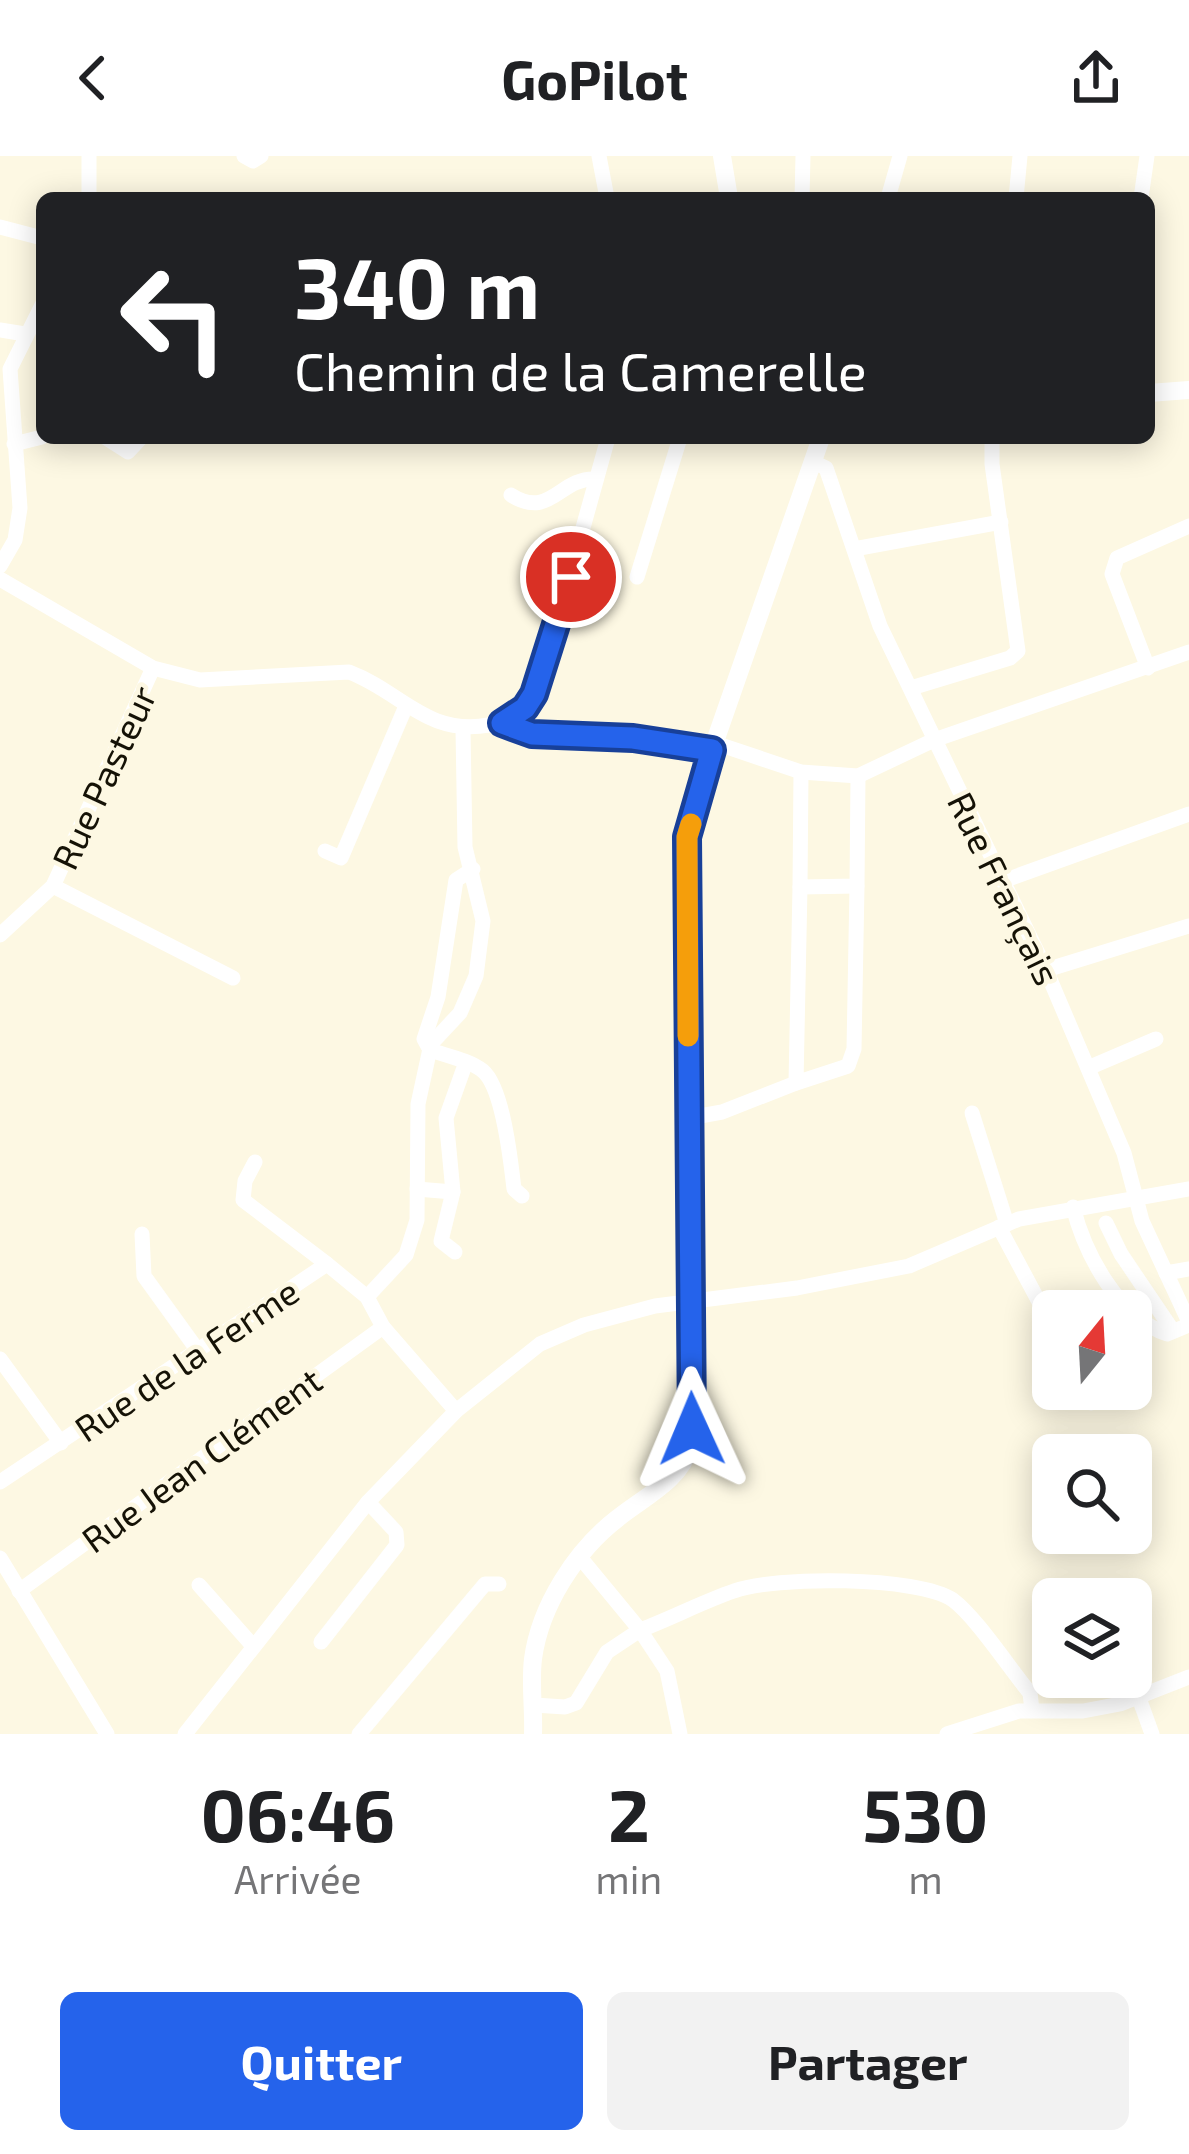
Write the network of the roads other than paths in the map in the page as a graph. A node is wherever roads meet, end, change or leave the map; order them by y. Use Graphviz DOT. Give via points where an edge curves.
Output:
graph roads {
  1 [pos="89,156"];
  2 [pos="244,156"];
  3 [pos="261,156"];
  4 [pos="599,156"];
  5 [pos="722,156"];
  6 [pos="803,156"];
  7 [pos="900,156"];
  8 [pos="1020,156"];
  9 [pos="1147,156"];
  10 [pos="89,192"];
  11 [pos="606,192"];
  12 [pos="728,192"];
  13 [pos="802,192"];
  14 [pos="890,192"];
  15 [pos="1017,192"];
  16 [pos="1142,192"];
  17 [pos="0,227"];
  18 [pos="36,236"];
  19 [pos="36,315"];
  20 [pos="0,330"];
  21 [pos="25,334"];
  22 [pos="1189,390"];
  23 [pos="1155,393"];
  24 [pos="36,438"];
  25 [pos="14,444"];
  26 [pos="606,444"];
  27 [pos="678,444"];
  28 [pos="819,444"];
  29 [pos="992,444"];
  30 [pos="813,462"];
  31 [pos="596,479"];
  32 [pos="511,495"];
  33 [pos="1001,522"];
  34 [pos="1189,526"];
  35 [pos="854,549"];
  36 [pos="0,566"];
  37 [pos="638,577"];
  38 [pos="0,579"];
  39 [pos="1189,652"];
  40 [pos="153,668"];
  41 [pos="1148,668"];
  42 [pos="911,688"];
  43 [pos="406,706"];
  44 [pos="502,723"];
  45 [pos="463,729"];
  46 [pos="934,740"];
  47 [pos="714,746"];
  48 [pos="801,772"];
  49 [pos="858,776"];
  50 [pos="1189,814"];
  51 [pos="325,851"];
  52 [pos="473,869"];
  53 [pos="1003,880"];
  54 [pos="53,886"];
  55 [pos="800,886"];
  56 [pos="857,886"];
  57 [pos="1189,926"];
  58 [pos="0,935"];
  59 [pos="1046,970"];
  60 [pos="233,978"];
  61 [pos="1156,1039"];
  62 [pos="430,1050"];
  63 [pos="466,1062"];
  64 [pos="1088,1068"];
  65 [pos="796,1083"];
  66 [pos="973,1113"];
  67 [pos="688,1118"];
  68 [pos="255,1162"];
  69 [pos="417,1189"];
  70 [pos="1189,1189"];
  71 [pos="453,1192"];
  72 [pos="521,1196"];
  73 [pos="1136,1198"];
  74 [pos="1073,1207"];
  75 [pos="1106,1223"];
  76 [pos="1003,1226"];
  77 [pos="142,1234"];
  78 [pos="455,1252"];
  79 [pos="327,1264"];
  80 [pos="1189,1269"];
  81 [pos="1166,1273"];
  82 [pos="1034,1290"];
  83 [pos="367,1297"];
  84 [pos="688,1301"];
  85 [pos="1184,1326"];
  86 [pos="383,1327"];
  87 [pos="196,1348"];
  88 [pos="0,1359"];
  89 [pos="456,1411"];
  90 [pos="61,1443"];
  91 [pos="0,1482"];
  92 [pos="368,1502"];
  93 [pos="579,1556"];
  94 [pos="0,1558"];
  95 [pos="499,1584"];
  96 [pos="199,1585"];
  97 [pos="19,1592"];
  98 [pos="640,1630"];
  99 [pos="320,1642"];
  100 [pos="253,1646"];
  101 [pos="1189,1677"];
  102 [pos="1152,1693"];
  103 [pos="1139,1698"];
  104 [pos="534,1706"];
  105 [pos="1032,1710"];
  106 [pos="107,1734"];
  107 [pos="185,1734"];
  108 [pos="359,1734"];
  109 [pos="533,1734"];
  110 [pos="680,1734"];
  111 [pos="947,1734"];
  112 [pos="1152,1734"];
  1 -- 10 [label="street"];
  2 -- 3 [label="street"];
  4 -- 11 [label="street"];
  5 -- 12 [label="main road"];
  6 -- 13 [label="street"];
  7 -- 14 [label="street"];
  8 -- 15 [label="street"];
  9 -- 16 [label="street"];
  17 -- 18 [label="street"];
  19 -- 21 [label="street"];
  20 -- 21 [label="street"];
  21 -- 25 [label="street" via="10,369"];
  22 -- 23 [label="main road"];
  24 -- 25 [label="street"];
  25 -- 36 [label="street" via="20,508 16,540"];
  26 -- 31 [label="street"];
  27 -- 37 [label="street"];
  28 -- 30 [label="main road"];
  29 -- 33 [label="street"];
  30 -- 35 [label="street, Rue Français" via="826,468"];
  30 -- 47 [label="main road"];
  31 -- 32 [label="street" via="539,504"];
  31 -- 44 [label="street" via="542,675 525,708"];
  33 -- 35 [label="street"];
  33 -- 42 [label="street" via="1018,651"];
  34 -- 41 [label="street" via="1117,558 1112,574"];
  35 -- 42 [label="street, Rue Français"];
  38 -- 40 [label="street"];
  39 -- 41 [label="street"];
  40 -- 43 [label="street" via="200,680 349,672"];
  40 -- 54 [label="street, Rue Pasteur"];
  41 -- 46 [label="street"];
  42 -- 46 [label="street, Rue Français"];
  43 -- 45 [label="street"];
  43 -- 51 [label="street" via="340,858"];
  44 -- 45 [label="street"];
  44 -- 47 [label="street" via="532,734"];
  45 -- 52 [label="street"];
  46 -- 49 [label="street"];
  46 -- 53 [label="street, Rue Français"];
  47 -- 48 [label="street"];
  47 -- 67 [label="main road" via="687,837"];
  48 -- 49 [label="street"];
  48 -- 55 [label="street"];
  49 -- 56 [label="street"];
  50 -- 53 [label="street"];
  52 -- 62 [label="street" via="456,880 424,1040"];
  52 -- 62 [label="street" via="483,921 476,976"];
  53 -- 59 [label="street, Rue Français"];
  54 -- 58 [label="street, Rue Pasteur"];
  54 -- 60 [label="street"];
  55 -- 56 [label="street"];
  55 -- 65 [label="street"];
  56 -- 65 [label="street" via="854,1049 848,1066"];
  57 -- 59 [label="street"];
  59 -- 64 [label="street, Rue Français"];
  61 -- 64 [label="street"];
  62 -- 63 [label="street"];
  62 -- 69 [label="street" via="418,1104"];
  63 -- 71 [label="street" via="446,1118"];
  63 -- 72 [label="street" via="492,1082"];
  64 -- 73 [label="street, Rue Français"];
  65 -- 67 [label="street"];
  66 -- 76 [label="street"];
  67 -- 84 [label="main road"];
  68 -- 79 [label="street" via="243,1200"];
  69 -- 71 [label="street"];
  69 -- 83 [label="street" via="406,1256"];
  70 -- 73 [label="street"];
  71 -- 78 [label="street" via="441,1241"];
  73 -- 74 [label="street"];
  73 -- 81 [label="street, Rue Français"];
  74 -- 76 [label="street"];
  74 -- 85 [label="street" via="1106,1281 1154,1329 1167,1334"];
  75 -- 85 [label="street" via="1121,1254"];
  76 -- 82 [label="street"];
  76 -- 84 [label="street" via="909,1266"];
  77 -- 87 [label="street" via="144,1276"];
  79 -- 83 [label="street, Rue de la Ferme"];
  79 -- 87 [label="street, Rue de la Ferme"];
  80 -- 81 [label="street"];
  81 -- 85 [label="street, Rue Français"];
  83 -- 86 [label="street, Rue de la Ferme"];
  84 -- 89 [label="street" via="540,1344"];
  84 -- 93 [label="main road" via="687,1458"];
  86 -- 89 [label="street, Rue de la Ferme"];
  86 -- 97 [label="street, Rue Jean Clément"];
  87 -- 90 [label="street, Rue de la Ferme"];
  88 -- 90 [label="street"];
  89 -- 92 [label="street"];
  90 -- 91 [label="street, Rue de la Ferme"];
  92 -- 99 [label="street" via="396,1532 397,1545"];
  92 -- 100 [label="street"];
  93 -- 98 [label="street"];
  93 -- 104 [label="main road" via="539,1631"];
  94 -- 97 [label="street"];
  95 -- 108 [label="street" via="485,1583"];
  96 -- 100 [label="street"];
  97 -- 106 [label="street"];
  98 -- 104 [label="street" via="607,1652 576,1702"];
  98 -- 105 [label="street" via="738,1589 805,1581 914,1587 956,1602 1030,1693"];
  98 -- 110 [label="street" via="668,1671"];
  100 -- 107 [label="street"];
  101 -- 102 [label="street"];
  103 -- 105 [label="street" via="1084,1711"];
  103 -- 112 [label="street"];
  104 -- 109 [label="main road"];
  105 -- 111 [label="street"];
}
